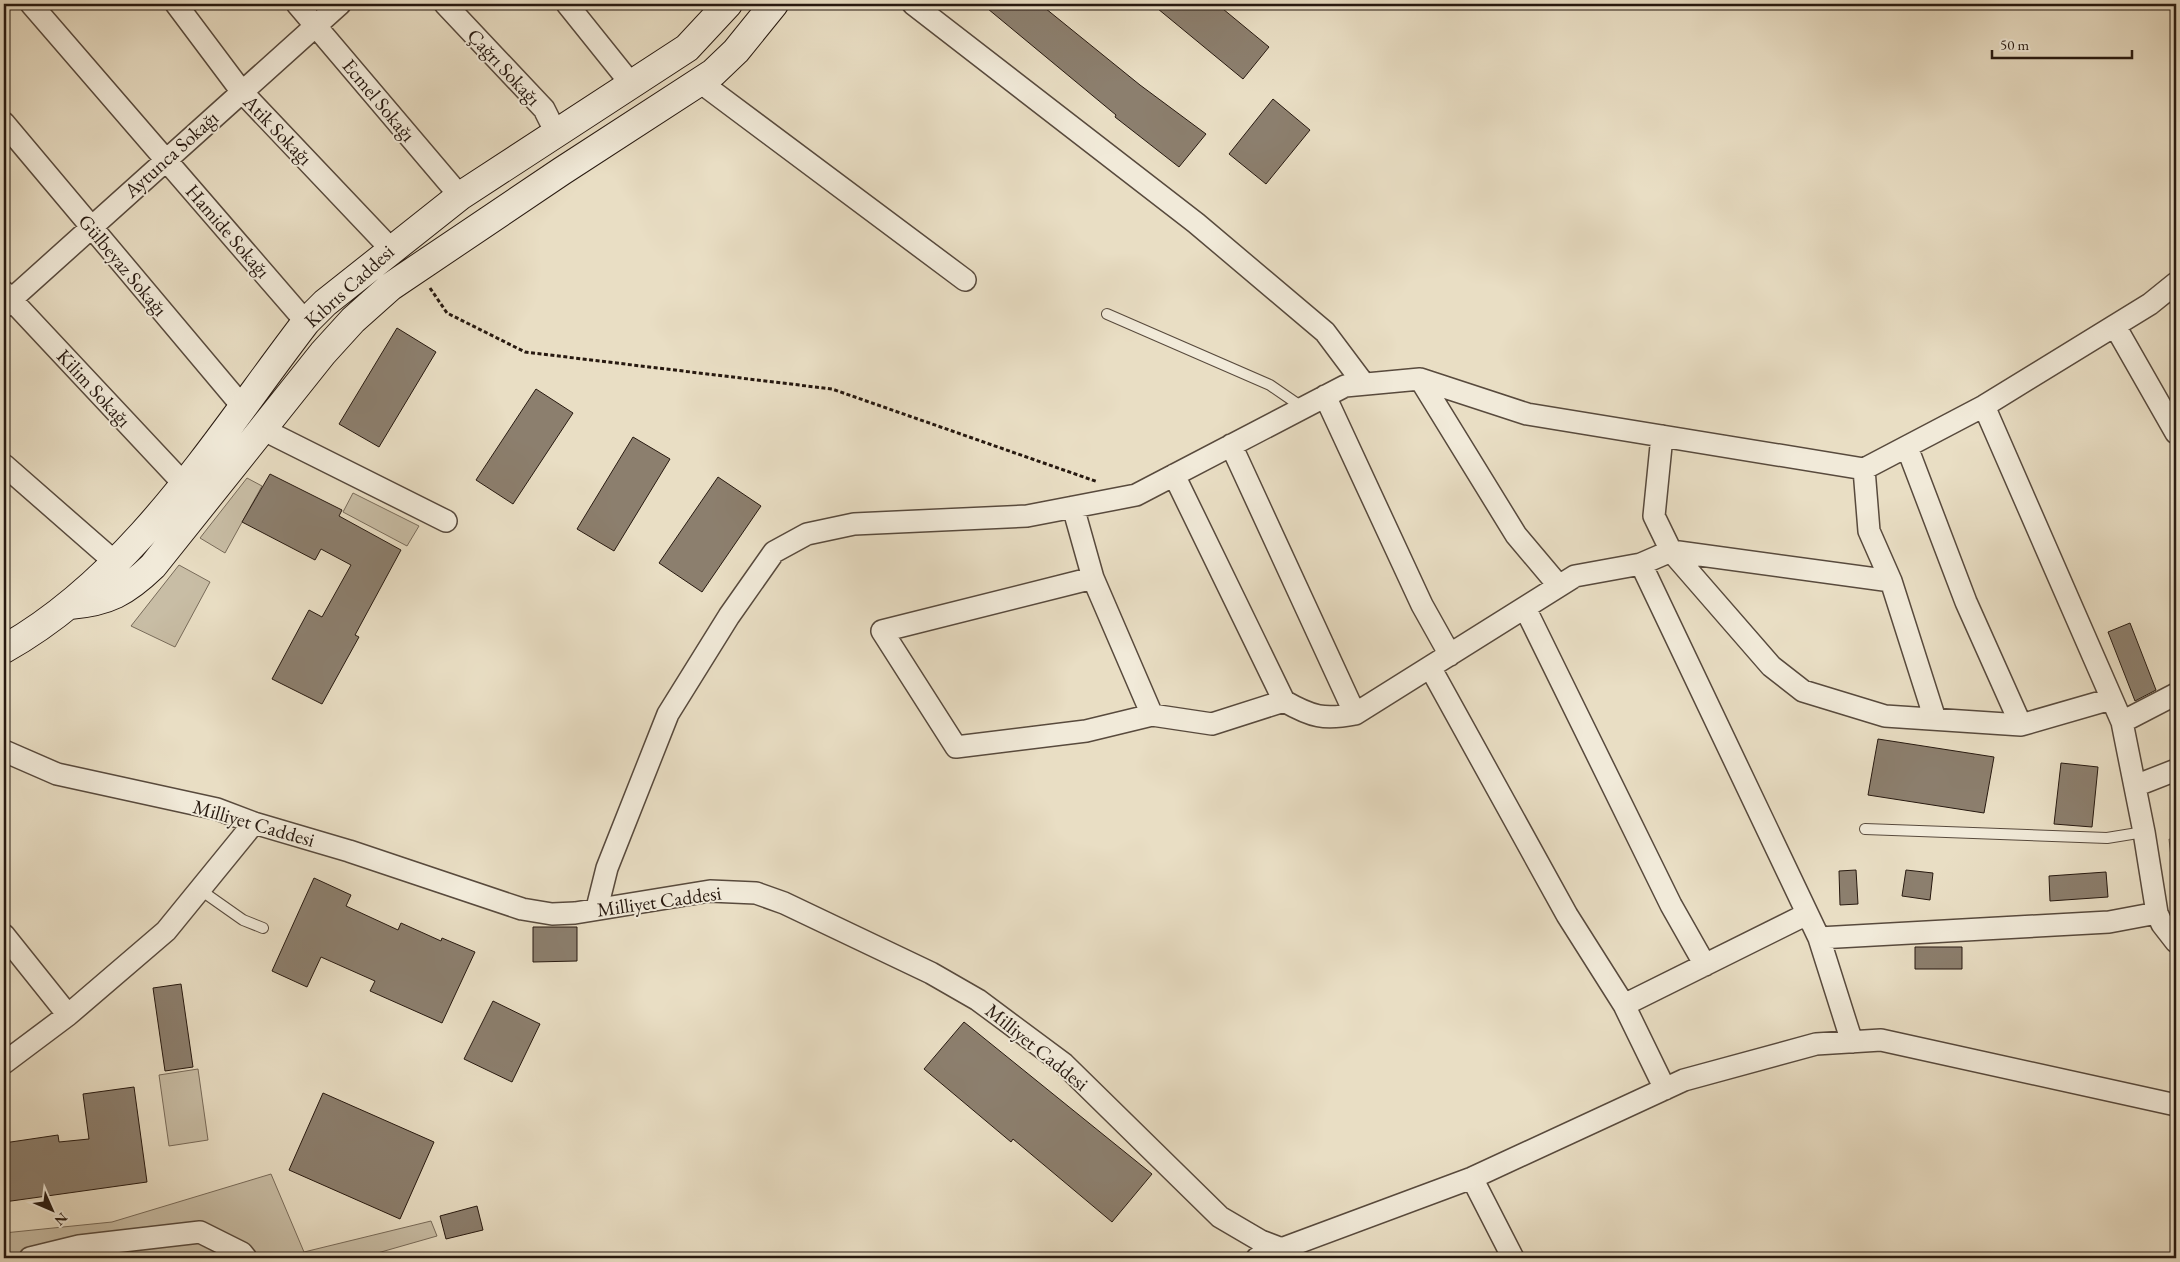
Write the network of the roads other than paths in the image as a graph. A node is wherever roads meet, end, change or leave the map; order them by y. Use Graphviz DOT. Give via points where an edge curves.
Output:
graph roads {
  1 [pos="31,4"];
  2 [pos="176,4"];
  3 [pos="298,4"];
  4 [pos="340,4"];
  5 [pos="444,4"];
  6 [pos="567,4"];
  7 [pos="774,4"];
  8 [pos="913,4"];
  9 [pos="724,5"];
  10 [pos="316,26"];
  11 [pos="700,82"];
  12 [pos="632,85"];
  13 [pos="242,92"];
  14 [pos="4,123"];
  15 [pos="556,135"];
  16 [pos="166,159"];
  17 [pos="460,196"];
  18 [pos="91,226"];
  19 [pos="391,249"];
  20 [pos="965,280"];
  21 [pos="2176,283"];
  22 [pos="6,299"];
  23 [pos="1107,314"];
  24 [pos="306,322"];
  25 [pos="2115,326"];
  26 [pos="1420,379"];
  27 [pos="1364,384"];
  28 [pos="1326,396"];
  29 [pos="242,406"];
  30 [pos="1984,406"];
  31 [pos="1302,407"];
  32 [pos="262,429"];
  33 [pos="2176,434"];
  34 [pos="1662,436"];
  35 [pos="1231,445"];
  36 [pos="1907,446"];
  37 [pos="4,465"];
  38 [pos="1864,469"];
  39 [pos="1174,475"];
  40 [pos="184,484"];
  41 [pos="1073,507"];
  42 [pos="446,521"];
  43 [pos="1671,551"];
  44 [pos="116,562"];
  45 [pos="1641,564"];
  46 [pos="1093,578"];
  47 [pos="1891,581"];
  48 [pos="1560,586"];
  49 [pos="70,605"];
  50 [pos="1525,608"];
  51 [pos="4,649"];
  52 [pos="1450,654"];
  53 [pos="1430,667"];
  54 [pos="2176,694"];
  55 [pos="2111,699"];
  56 [pos="1284,701"];
  57 [pos="1355,714"];
  58 [pos="1152,715"];
  59 [pos="1935,719"];
  60 [pos="2122,722"];
  61 [pos="2021,725"];
  62 [pos="4,751"];
  63 [pos="2176,770"];
  64 [pos="2135,786"];
  65 [pos="254,823"];
  66 [pos="1865,829"];
  67 [pos="2144,832"];
  68 [pos="198,889"];
  69 [pos="597,908"];
  70 [pos="2157,913"];
  71 [pos="1807,914"];
  72 [pos="263,928"];
  73 [pos="4,935"];
  74 [pos="1819,938"];
  75 [pos="2176,942"];
  76 [pos="1704,965"];
  77 [pos="1624,1004"];
  78 [pos="68,1015"];
  79 [pos="1852,1042"];
  80 [pos="4,1063"];
  81 [pos="1665,1089"];
  82 [pos="2176,1105"];
  83 [pos="1472,1178"];
  84 [pos="1282,1249"];
  85 [pos="30,1258"];
  86 [pos="246,1258"];
  87 [pos="1257,1258"];
  88 [pos="1513,1258"];
  1 -- 16 [label="street, Hamide Sokağı"];
  2 -- 13 [label="street, Atik Sokağı"];
  3 -- 10 [label="street, Ecmel Sokağı"];
  4 -- 10 [label="street, Aytunca Sokağı"];
  5 -- 15 [label="street, Çağrı Sokağı" via="544,109"];
  6 -- 12 [label="street"];
  7 -- 11 [label="main road" via="736,51"];
  8 -- 27 [label="street" via="1196,223 1325,332"];
  9 -- 12 [label="main road, Kıbrıs Caddesi" via="688,48"];
  10 -- 13 [label="street, Aytunca Sokağı"];
  10 -- 17 [label="street, Ecmel Sokağı"];
  11 -- 20 [label="street"];
  11 -- 32 [label="main road" via="390,287 353,320"];
  12 -- 15 [label="main road, Kıbrıs Caddesi"];
  13 -- 16 [label="street, Aytunca Sokağı"];
  13 -- 19 [label="street, Atik Sokağı"];
  14 -- 18 [label="street, Gülbeyaz Sokağı"];
  15 -- 17 [label="main road, Kıbrıs Caddesi"];
  16 -- 18 [label="street, Aytunca Sokağı"];
  16 -- 24 [label="street, Hamide Sokağı"];
  17 -- 19 [label="main road, Kıbrıs Caddesi"];
  18 -- 22 [label="street, Aytunca Sokağı"];
  18 -- 29 [label="street, Gülbeyaz Sokağı"];
  19 -- 24 [label="main road, Kıbrıs Caddesi"];
  21 -- 25 [label="street"];
  22 -- 40 [label="street, Kilim Sokağı"];
  23 -- 31 [label="lane" via="1270,384"];
  24 -- 29 [label="main road, Kıbrıs Caddesi"];
  25 -- 30 [label="street"];
  25 -- 33 [label="street"];
  26 -- 27 [label="street"];
  26 -- 34 [label="street" via="1527,414"];
  26 -- 48 [label="street" via="1516,535"];
  27 -- 28 [label="street" via="1345,386"];
  28 -- 31 [label="street"];
  28 -- 52 [label="street" via="1422,605"];
  29 -- 40 [label="main road, Kıbrıs Caddesi"];
  30 -- 36 [label="street"];
  30 -- 55 [label="street"];
  31 -- 35 [label="street"];
  32 -- 42 [label="street"];
  32 -- 49 [label="main road" via="153,566 135,583 114,597"];
  34 -- 38 [label="street"];
  34 -- 43 [label="street" via="1654,516"];
  35 -- 39 [label="street"];
  35 -- 57 [label="street"];
  36 -- 38 [label="street"];
  36 -- 61 [label="street" via="1966,602"];
  37 -- 44 [label="street"];
  38 -- 47 [label="street" via="1870,531"];
  39 -- 41 [label="street" via="1136,495"];
  39 -- 56 [label="street"];
  40 -- 44 [label="main road, Kıbrıs Caddesi"];
  41 -- 46 [label="street"];
  41 -- 69 [label="street" via="1026,516 854,524 807,534 774,552 729,616 668,714 607,868"];
  43 -- 45 [label="street"];
  43 -- 47 [label="street"];
  43 -- 59 [label="street" via="1771,666 1803,691 1885,716"];
  44 -- 49 [label="main road, Kıbrıs Caddesi"];
  45 -- 48 [label="street" via="1575,576"];
  45 -- 71 [label="street"];
  46 -- 58 [label="street"];
  46 -- 58 [label="street" via="882,631 956,747 1086,731"];
  47 -- 59 [label="street"];
  48 -- 50 [label="street"];
  49 -- 51 [label="main road, Kıbrıs Caddesi"];
  50 -- 52 [label="street"];
  50 -- 76 [label="street" via="1666,896"];
  52 -- 53 [label="street"];
  53 -- 57 [label="street"];
  53 -- 77 [label="street" via="1567,915"];
  54 -- 60 [label="street"];
  55 -- 60 [label="street"];
  55 -- 61 [label="street"];
  56 -- 57 [label="street" via="1302,711 1332,719"];
  56 -- 58 [label="street" via="1212,724"];
  59 -- 61 [label="street"];
  60 -- 64 [label="street"];
  62 -- 65 [label="street, Milliyet Caddesi" via="57,774 217,810"];
  63 -- 64 [label="street"];
  64 -- 67 [label="street"];
  65 -- 68 [label="street"];
  65 -- 69 [label="street, Milliyet Caddesi" via="349,850 522,909 552,914"];
  66 -- 67 [label="lane" via="2108,838"];
  67 -- 70 [label="street"];
  68 -- 72 [label="lane" via="243,920"];
  68 -- 78 [label="street" via="166,931"];
  69 -- 84 [label="street, Milliyet Caddesi" via="628,906 710,890 756,893 931,973 978,1000 1064,1064 1220,1216 1261,1241"];
  70 -- 74 [label="street" via="2109,922"];
  70 -- 75 [label="street"];
  71 -- 74 [label="street"];
  71 -- 76 [label="street"];
  73 -- 78 [label="street"];
  74 -- 79 [label="street"];
  76 -- 77 [label="street"];
  77 -- 81 [label="street"];
  78 -- 80 [label="street"];
  79 -- 81 [label="street" via="1816,1044 1684,1080"];
  79 -- 82 [label="street" via="1881,1040"];
  81 -- 83 [label="street"];
  83 -- 84 [label="street"];
  83 -- 88 [label="street"];
  84 -- 87 [label="street"];
  85 -- 86 [label="street" via="79,1246 200,1232"];
}
